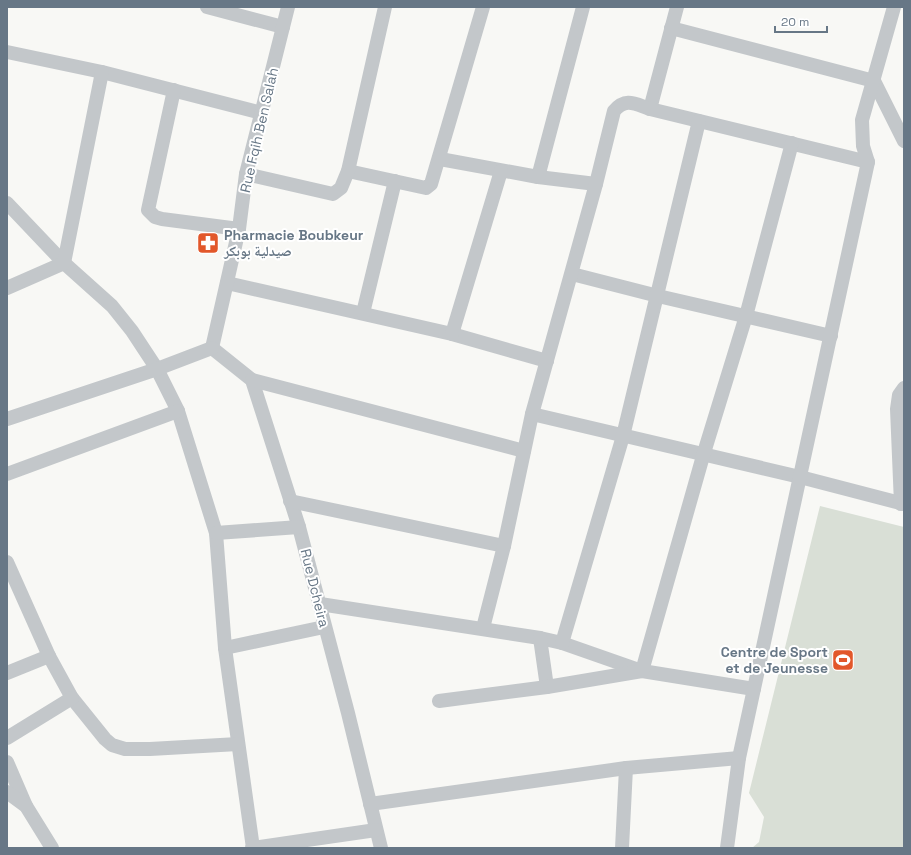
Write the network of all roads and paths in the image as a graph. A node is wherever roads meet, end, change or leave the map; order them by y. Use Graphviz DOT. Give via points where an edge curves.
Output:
graph roads {
  1 [pos="207,7"];
  2 [pos="288,7"];
  3 [pos="385,7"];
  4 [pos="483,7"];
  5 [pos="583,7"];
  6 [pos="677,7"];
  7 [pos="894,7"];
  8 [pos="283,27"];
  9 [pos="671,28"];
  10 [pos="7,52"];
  11 [pos="102,72"];
  12 [pos="874,81"];
  13 [pos="174,90"];
  14 [pos="650,109"];
  15 [pos="262,114"];
  16 [pos="699,121"];
  17 [pos="904,141"];
  18 [pos="792,143"];
  19 [pos="440,159"];
  20 [pos="868,162"];
  21 [pos="348,171"];
  22 [pos="501,171"];
  23 [pos="246,174"];
  24 [pos="538,177"];
  25 [pos="395,181"];
  26 [pos="596,184"];
  27 [pos="7,203"];
  28 [pos="239,229"];
  29 [pos="64,262"];
  30 [pos="572,274"];
  31 [pos="227,283"];
  32 [pos="7,288"];
  33 [pos="658,296"];
  34 [pos="363,313"];
  35 [pos="746,316"];
  36 [pos="452,334"];
  37 [pos="831,336"];
  38 [pos="212,348"];
  39 [pos="546,361"];
  40 [pos="157,369"];
  41 [pos="252,380"];
  42 [pos="904,388"];
  43 [pos="178,411"];
  44 [pos="532,414"];
  45 [pos="7,419"];
  46 [pos="623,436"];
  47 [pos="524,451"];
  48 [pos="703,456"];
  49 [pos="7,474"];
  50 [pos="800,477"];
  51 [pos="290,501"];
  52 [pos="902,504"];
  53 [pos="299,527"];
  54 [pos="216,533"];
  55 [pos="504,546"];
  56 [pos="9,570"];
  57 [pos="320,604"];
  58 [pos="324,626"];
  59 [pos="483,628"];
  60 [pos="540,638"];
  61 [pos="562,643"];
  62 [pos="225,648"];
  63 [pos="49,656"];
  64 [pos="642,671"];
  65 [pos="7,673"];
  66 [pos="547,687"];
  67 [pos="754,689"];
  68 [pos="72,698"];
  69 [pos="439,700"];
  70 [pos="7,738"];
  71 [pos="238,744"];
  72 [pos="740,758"];
  73 [pos="7,762"];
  74 [pos="626,768"];
  75 [pos="7,792"];
  76 [pos="370,804"];
  77 [pos="26,806"];
  78 [pos="376,830"];
  79 [pos="52,848"];
  80 [pos="252,848"];
  81 [pos="381,848"];
  82 [pos="622,848"];
  83 [pos="727,848"];
  1 -- 8 [label="street"];
  2 -- 8 [label="street, Rue Fqih Ben Salah"];
  3 -- 21 [label="street"];
  4 -- 19 [label="street"];
  5 -- 24 [label="street"];
  6 -- 9 [label="street"];
  7 -- 12 [label="street"];
  8 -- 15 [label="street, Rue Fqih Ben Salah"];
  9 -- 12 [label="street"];
  9 -- 14 [label="street"];
  10 -- 11 [label="street"];
  11 -- 13 [label="street"];
  11 -- 29 [label="street"];
  12 -- 17 [label="street"];
  12 -- 20 [label="street" via="862,120 863,146"];
  13 -- 15 [label="street"];
  13 -- 28 [label="street" via="148,210 155,217 174,222"];
  14 -- 16 [label="street"];
  14 -- 26 [label="street" via="628,102 620,104 614,110"];
  15 -- 23 [label="street, Rue Fqih Ben Salah"];
  16 -- 18 [label="street"];
  16 -- 33 [label="street"];
  18 -- 20 [label="street"];
  18 -- 35 [label="street"];
  19 -- 22 [label="street"];
  19 -- 25 [label="street" via="434,180 428,187"];
  20 -- 37 [label="street"];
  21 -- 23 [label="street" via="341,188 333,194"];
  21 -- 25 [label="street"];
  22 -- 24 [label="street"];
  22 -- 36 [label="street"];
  23 -- 28 [label="street, Rue Fqih Ben Salah"];
  24 -- 26 [label="street"];
  25 -- 34 [label="street"];
  26 -- 30 [label="street"];
  27 -- 29 [label="street"];
  28 -- 31 [label="street, Rue Fqih Ben Salah"];
  29 -- 32 [label="street"];
  29 -- 40 [label="street" via="112,306"];
  30 -- 33 [label="street"];
  30 -- 39 [label="street"];
  31 -- 34 [label="street"];
  31 -- 38 [label="street, Rue Fqih Ben Salah"];
  33 -- 35 [label="street"];
  33 -- 46 [label="street"];
  34 -- 36 [label="street"];
  35 -- 37 [label="street"];
  35 -- 48 [label="street"];
  36 -- 39 [label="street"];
  37 -- 50 [label="street"];
  38 -- 40 [label="street"];
  38 -- 41 [label="street"];
  39 -- 44 [label="street"];
  40 -- 43 [label="street"];
  40 -- 45 [label="street"];
  41 -- 47 [label="street"];
  41 -- 51 [label="street, Rue Dcheira"];
  42 -- 52 [label="street" via="899,395 897,409"];
  43 -- 49 [label="street"];
  43 -- 54 [label="street"];
  44 -- 46 [label="street"];
  44 -- 47 [label="street"];
  46 -- 48 [label="street"];
  46 -- 61 [label="street"];
  47 -- 55 [label="street"];
  48 -- 50 [label="street"];
  48 -- 64 [label="street"];
  50 -- 52 [label="street"];
  50 -- 67 [label="street"];
  51 -- 53 [label="street, Rue Dcheira"];
  51 -- 55 [label="street"];
  53 -- 54 [label="street"];
  53 -- 57 [label="street, Rue Dcheira"];
  54 -- 62 [label="street"];
  55 -- 59 [label="street"];
  56 -- 63 [label="street"];
  57 -- 58 [label="street, Rue Dcheira"];
  57 -- 59 [label="street"];
  58 -- 62 [label="street"];
  58 -- 76 [label="street, Rue Dcheira"];
  59 -- 60 [label="street"];
  60 -- 61 [label="street"];
  60 -- 66 [label="street"];
  61 -- 64 [label="street"];
  62 -- 71 [label="street"];
  63 -- 65 [label="street"];
  63 -- 68 [label="street"];
  64 -- 66 [label="street"];
  64 -- 67 [label="street"];
  66 -- 69 [label="street"];
  67 -- 72 [label="street"];
  68 -- 70 [label="street"];
  68 -- 71 [label="street" via="105,739 112,745 126,749"];
  71 -- 80 [label="street"];
  72 -- 74 [label="street"];
  72 -- 83 [label="street"];
  73 -- 77 [label="street"];
  74 -- 76 [label="street"];
  74 -- 82 [label="street"];
  75 -- 77 [label="street"];
  76 -- 78 [label="street, Rue Dcheira"];
  77 -- 79 [label="street"];
  78 -- 80 [label="street"];
  78 -- 81 [label="street, Rue Dcheira"];
}
